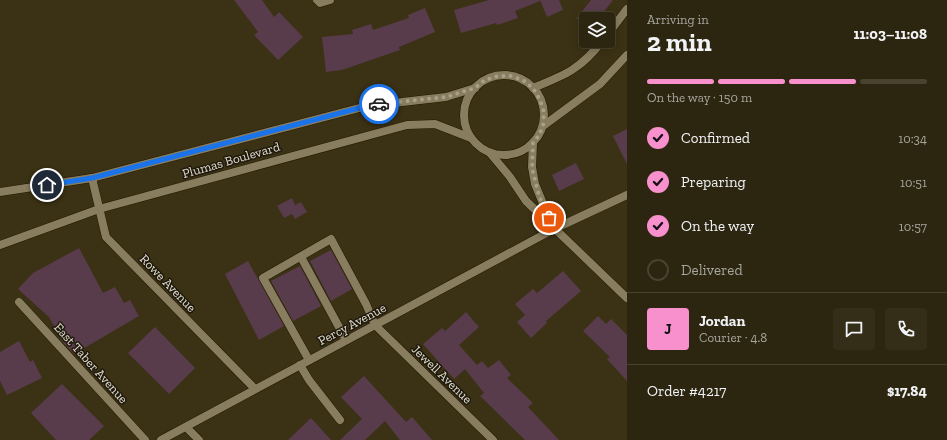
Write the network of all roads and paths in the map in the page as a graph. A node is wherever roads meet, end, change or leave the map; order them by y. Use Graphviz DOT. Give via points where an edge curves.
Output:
graph roads {
  1 [pos="317,0"];
  2 [pos="330,0"];
  3 [pos="627,9"];
  4 [pos="615,25"];
  5 [pos="597,48"];
  6 [pos="627,55"];
  7 [pos="475,88"];
  8 [pos="533,88"];
  9 [pos="543,126"];
  10 [pos="471,138"];
  11 [pos="533,143"];
  12 [pos="490,153"];
  13 [pos="92,178"];
  14 [pos="0,192"];
  15 [pos="627,195"];
  16 [pos="99,209"];
  17 [pos="554,229"];
  18 [pos="0,245"];
  19 [pos="301,256"];
  20 [pos="627,298"];
  21 [pos="19,302"];
  22 [pos="375,325"];
  23 [pos="346,340"];
  24 [pos="309,360"];
  25 [pos="300,365"];
  26 [pos="255,389"];
  27 [pos="340,420"];
  28 [pos="186,427"];
  29 [pos="145,440"];
  30 [pos="161,440"];
  31 [pos="199,440"];
  32 [pos="493,440"];
  1 -- 2 [label="street" via="320,3"];
  3 -- 4 [label="street"];
  5 -- 8 [label="street" via="578,67"];
  6 -- 9 [label="street" via="600,84"];
  7 -- 8 [label="street" via="485,80 511,76 523,80"];
  7 -- 10 [label="street" via="467,99 464,112 465,126"];
  7 -- 13 [label="street, Plumas Boulevard" via="446,97 367,106"];
  8 -- 9 [label="street" via="544,112"];
  9 -- 11 [label="street"];
  10 -- 12 [label="street" via="479,147"];
  10 -- 16 [label="street, Plumas Boulevard" via="435,124 406,125"];
  11 -- 12 [label="street" via="520,152 506,156"];
  11 -- 17 [label="street" via="532,168 535,184"];
  12 -- 17 [label="street" via="526,200"];
  13 -- 14 [label="street, Plumas Boulevard"];
  13 -- 16 [label="street, Rowe Avenue"];
  15 -- 17 [label="street, Percy Avenue"];
  16 -- 18 [label="street, Plumas Boulevard"];
  16 -- 26 [label="street, Rowe Avenue" via="106,237"];
  17 -- 20 [label="street"];
  17 -- 22 [label="street, Percy Avenue"];
  19 -- 22 [label="street" via="331,239"];
  19 -- 23 [label="street"];
  19 -- 24 [label="street" via="263,278"];
  21 -- 29 [label="street, East Taber Avenue"];
  22 -- 23 [label="street, Percy Avenue"];
  22 -- 32 [label="street, Jewell Avenue"];
  23 -- 24 [label="street, Percy Avenue"];
  24 -- 25 [label="street, Percy Avenue"];
  25 -- 26 [label="street, Percy Avenue"];
  25 -- 27 [label="street"];
  26 -- 28 [label="street, Percy Avenue"];
  28 -- 30 [label="street, Percy Avenue"];
  28 -- 31 [label="street"];
}
